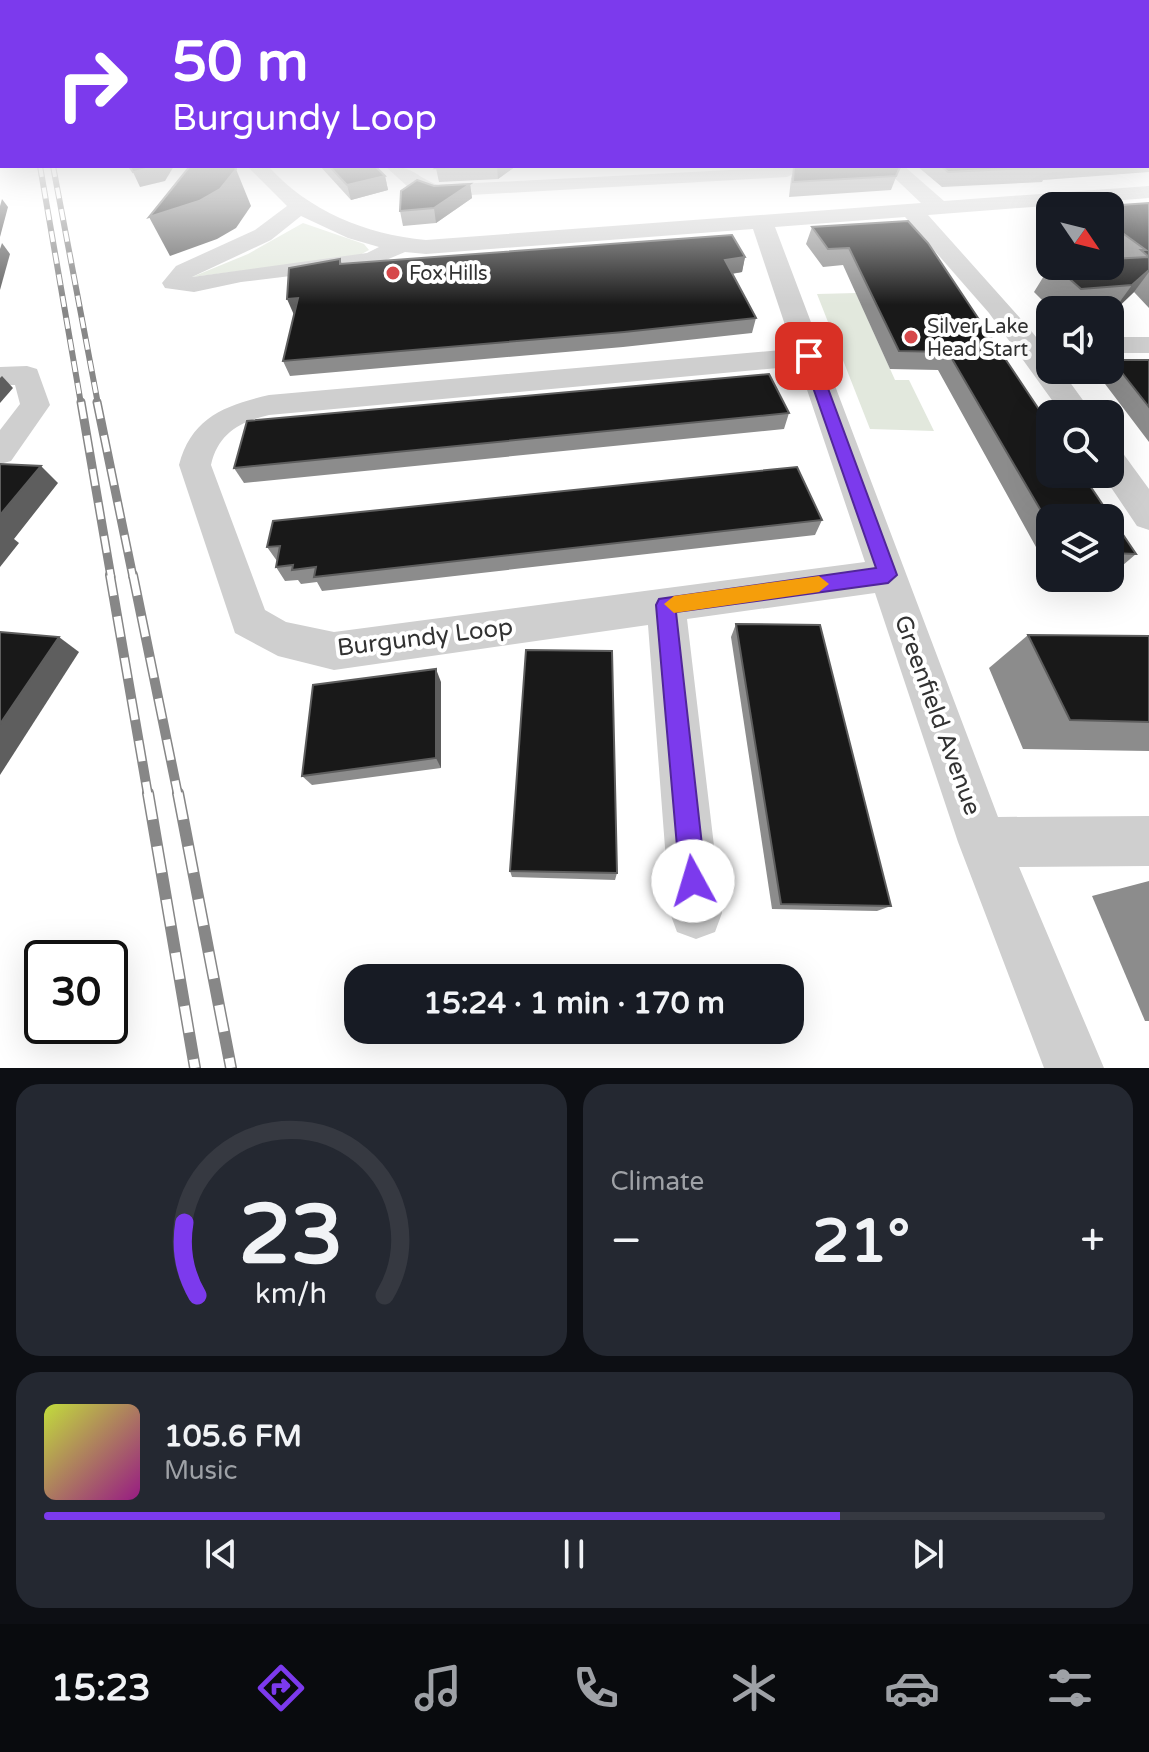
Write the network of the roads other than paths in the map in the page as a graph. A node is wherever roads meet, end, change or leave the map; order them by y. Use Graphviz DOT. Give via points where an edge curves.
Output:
graph roads {
  1 [pos="300,206"];
  2 [pos="714,206"];
  3 [pos="937,206"];
  4 [pos="967,206"];
  5 [pos="939,208"];
  6 [pos="910,210"];
  7 [pos="762,223"];
  8 [pos="726,225"];
  9 [pos="399,246"];
  10 [pos="1036,343"];
  11 [pos="1124,345"];
  12 [pos="1149,345"];
  13 [pos="809,356"];
  14 [pos="13,375"];
  15 [pos="0,453"];
  16 [pos="1124,480"];
  17 [pos="1149,516"];
  18 [pos="888,575"];
  19 [pos="666,605"];
  20 [pos="1149,841"];
  21 [pos="983,842"];
  22 [pos="696,913"];
  23 [pos="1074,1068"];
  1 -- 9 [label="street"];
  1 -- 9 [label="street" via="263,235 185,271 174,283 194,285 372,259"];
  2 -- 8 [label="street"];
  3 -- 5 [label="street"];
  4 -- 5 [label="street"];
  5 -- 6 [label="street"];
  6 -- 7 [label="street"];
  6 -- 10 [label="street"];
  7 -- 8 [label="street"];
  7 -- 13 [label="street, Greenfield Avenue"];
  8 -- 9 [label="street"];
  11 -- 12 [label="street"];
  13 -- 18 [label="street, Greenfield Avenue"];
  13 -- 19 [label="street, Burgundy Loop" via="269,405 221,422 198,446 195,465 249,621 278,638 334,651"];
  14 -- 15 [label="street" via="35,405"];
  16 -- 17 [label="street"];
  18 -- 19 [label="street, Burgundy Loop"];
  18 -- 21 [label="street, Greenfield Avenue"];
  19 -- 22 [label="street"];
  20 -- 21 [label="street"];
  21 -- 23 [label="street, Greenfield Avenue"];
}
